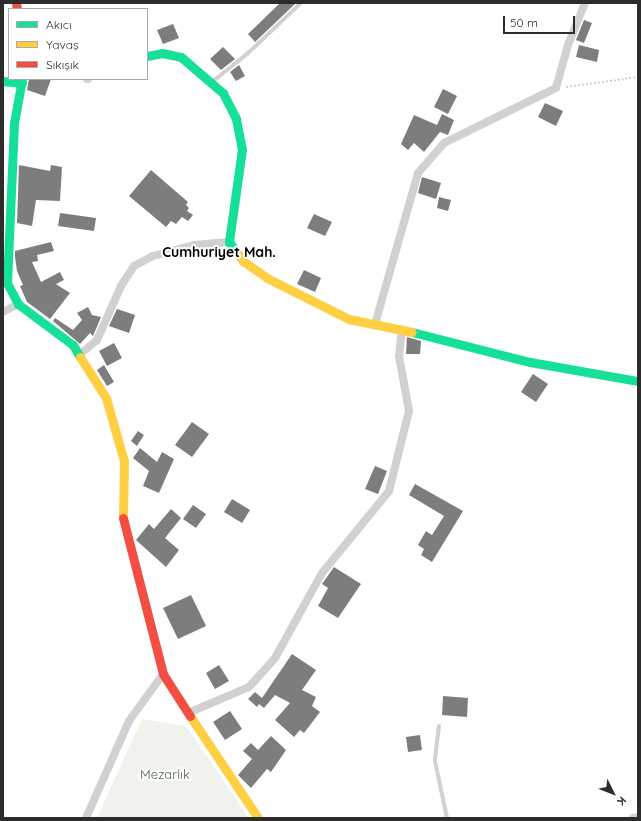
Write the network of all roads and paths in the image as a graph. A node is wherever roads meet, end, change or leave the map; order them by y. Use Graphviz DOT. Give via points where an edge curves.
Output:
graph roads {
  1 [pos="301,3"];
  2 [pos="585,3"];
  3 [pos="148,56"];
  4 [pos="638,77"];
  5 [pos="3,81"];
  6 [pos="22,81"];
  7 [pos="212,82"];
  8 [pos="556,88"];
  9 [pos="229,242"];
  10 [pos="18,304"];
  11 [pos="3,312"];
  12 [pos="375,324"];
  13 [pos="402,329"];
  14 [pos="79,355"];
  15 [pos="638,380"];
  16 [pos="163,674"];
  17 [pos="188,713"];
  18 [pos="440,726"];
  19 [pos="638,816"];
  20 [pos="86,818"];
  21 [pos="258,818"];
  22 [pos="447,818"];
  23 [pos="633,818"];
  1 -- 7 [label="lane" via="247,54"];
  2 -- 8 [label="street" via="568,45"];
  3 -- 7 [label="street" via="162,53 181,57"];
  4 -- 8 [label="path"];
  5 -- 6 [label="street"];
  6 -- 10 [label="street" via="14,123 7,283"];
  7 -- 9 [label="street" via="223,93 236,119 242,148"];
  8 -- 12 [label="street" via="444,143 418,173"];
  9 -- 12 [label="street" via="243,261 267,278 349,319"];
  9 -- 14 [label="street" via="194,244 153,256 134,266 121,286 97,340"];
  10 -- 11 [label="street"];
  10 -- 14 [label="street" via="73,345"];
  12 -- 13 [label="street"];
  13 -- 15 [label="street" via="530,362"];
  13 -- 17 [label="street" via="399,356 408,411 389,491 322,573 275,658 254,681 232,696"];
  14 -- 16 [label="street" via="106,398 124,461 123,519"];
  16 -- 17 [label="street"];
  16 -- 20 [label="street" via="129,721"];
  17 -- 21 [label="street"];
  18 -- 22 [label="lane" via="435,761"];
  19 -- 23 [label="street"];
}
